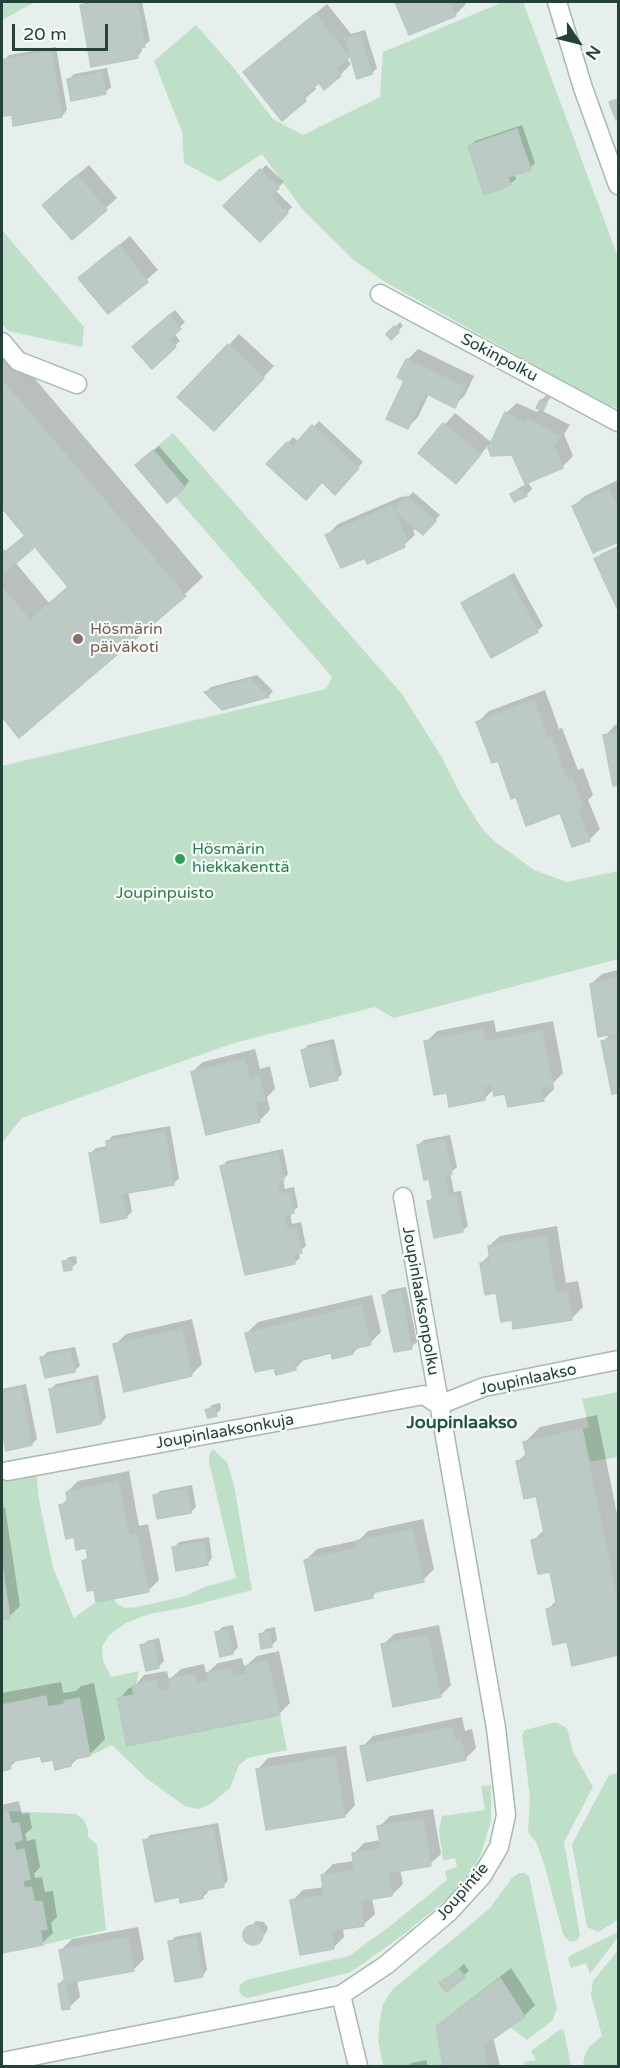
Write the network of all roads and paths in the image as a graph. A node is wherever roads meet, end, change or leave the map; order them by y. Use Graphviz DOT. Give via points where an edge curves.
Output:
graph roads {
  1 [pos="557,2"];
  2 [pos="618,186"];
  3 [pos="380,294"];
  4 [pos="2,342"];
  5 [pos="77,384"];
  6 [pos="618,422"];
  7 [pos="403,1197"];
  8 [pos="618,1360"];
  9 [pos="439,1405"];
  10 [pos="8,1471"];
  11 [pos="340,1995"];
  12 [pos="2,2062"];
  13 [pos="358,2067"];
  1 -- 2 [label="street"];
  3 -- 6 [label="street, Sokinpolku"];
  4 -- 5 [label="street" via="18,361"];
  7 -- 9 [label="street, Joupinlaaksonpolku"];
  8 -- 9 [label="street, Joupinlaakso" via="484,1387"];
  9 -- 10 [label="street, Joupinlaaksonkuja" via="424,1395"];
  9 -- 11 [label="street, Joupintie" via="492,1704 506,1815 499,1847 482,1876 449,1912 386,1965"];
  11 -- 12 [label="street, Joupintie"];
  11 -- 13 [label="street"];
}
